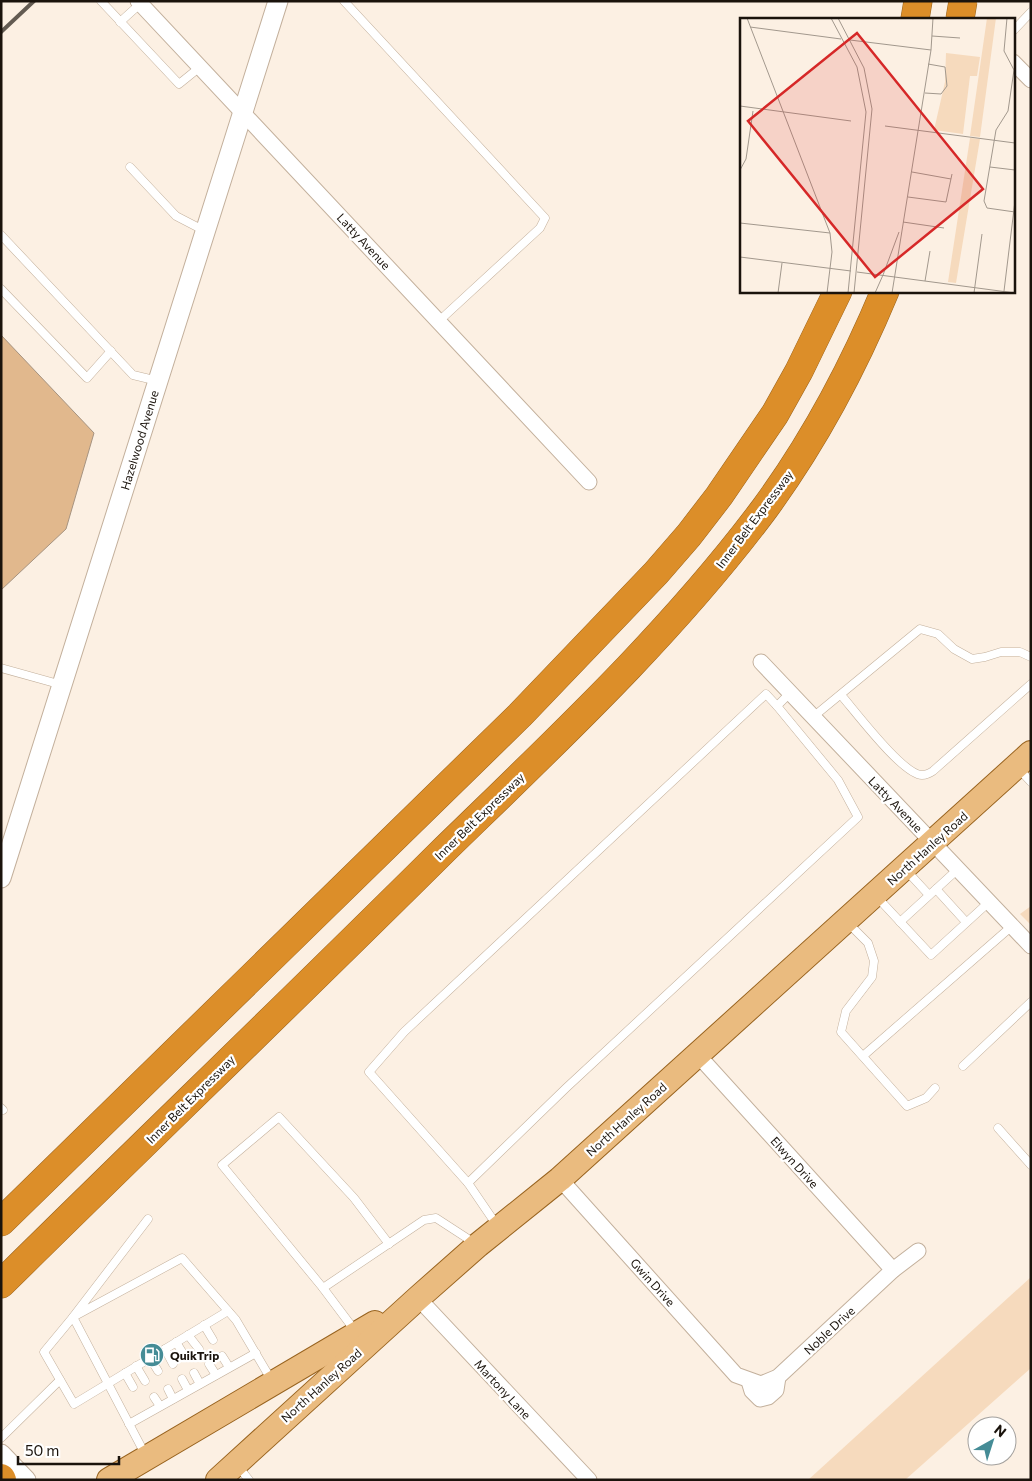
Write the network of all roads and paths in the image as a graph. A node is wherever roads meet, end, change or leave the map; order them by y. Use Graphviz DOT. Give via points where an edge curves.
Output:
graph roads {
  1 [pos="101,1"];
  2 [pos="278,1"];
  3 [pos="344,1"];
  4 [pos="918,1"];
  5 [pos="956,1"];
  6 [pos="963,1"];
  7 [pos="139,2"];
  8 [pos="1031,12"];
  9 [pos="914,18"];
  10 [pos="960,18"];
  11 [pos="971,18"];
  12 [pos="120,22"];
  13 [pos="1014,30"];
  14 [pos="1014,63"];
  15 [pos="200,66"];
  16 [pos="1031,80"];
  17 [pos="243,112"];
  18 [pos="130,167"];
  19 [pos="205,230"];
  20 [pos="1,235"];
  21 [pos="1,289"];
  22 [pos="838,292"];
  23 [pos="885,292"];
  24 [pos="439,321"];
  25 [pos="111,351"];
  26 [pos="158,381"];
  27 [pos="589,482"];
  28 [pos="1031,657"];
  29 [pos="761,662"];
  30 [pos="1,668"];
  31 [pos="1031,684"];
  32 [pos="62,685"];
  33 [pos="790,693"];
  34 [pos="840,694"];
  35 [pos="777,706"];
  36 [pos="813,717"];
  37 [pos="1026,767"];
  38 [pos="933,843"];
  39 [pos="904,869"];
  40 [pos="958,869"];
  41 [pos="1,878"];
  42 [pos="936,889"];
  43 [pos="875,895"];
  44 [pos="929,895"];
  45 [pos="989,902"];
  46 [pos="846,921"];
  47 [pos="900,922"];
  48 [pos="966,922"];
  49 [pos="1012,926"];
  50 [pos="1031,946"];
  51 [pos="1031,1002"];
  52 [pos="697,1054"];
  53 [pos="863,1056"];
  54 [pos="963,1066"];
  55 [pos="935,1088"];
  56 [pos="998,1128"];
  57 [pos="1031,1165"];
  58 [pos="560,1179"];
  59 [pos="468,1183"];
  60 [pos="148,1219"];
  61 [pos="1,1222"];
  62 [pos="499,1228"];
  63 [pos="388,1244"];
  64 [pos="478,1245"];
  65 [pos="918,1251"];
  66 [pos="893,1270"];
  67 [pos="1,1284"];
  68 [pos="323,1288"];
  69 [pos="418,1298"];
  70 [pos="228,1311"];
  71 [pos="74,1317"];
  72 [pos="204,1325"];
  73 [pos="188,1335"];
  74 [pos="362,1338"];
  75 [pos="213,1340"];
  76 [pos="176,1342"];
  77 [pos="165,1349"];
  78 [pos="199,1349"];
  79 [pos="256,1353"];
  80 [pos="184,1355"];
  81 [pos="222,1356"];
  82 [pos="150,1358"];
  83 [pos="173,1364"];
  84 [pos="209,1364"];
  85 [pos="136,1366"];
  86 [pos="229,1368"];
  87 [pos="158,1372"];
  88 [pos="194,1372"];
  89 [pos="126,1373"];
  90 [pos="216,1375"];
  91 [pos="182,1378"];
  92 [pos="60,1380"];
  93 [pos="145,1382"];
  94 [pos="273,1383"];
  95 [pos="755,1383"];
  96 [pos="107,1384"];
  97 [pos="200,1384"];
  98 [pos="133,1387"];
  99 [pos="168,1389"];
  100 [pos="188,1390"];
  101 [pos="154,1396"];
  102 [pos="173,1399"];
  103 [pos="143,1404"];
  104 [pos="160,1406"];
  105 [pos="148,1413"];
  106 [pos="128,1424"];
  107 [pos="1,1438"];
  108 [pos="1,1454"];
  109 [pos="146,1458"];
  110 [pos="242,1472"];
  111 [pos="12,1477"];
  112 [pos="106,1479"];
  113 [pos="35,1480"];
  114 [pos="218,1480"];
  115 [pos="588,1480"];
  1 -- 12 [label="lane"];
  2 -- 17 [label="street, Hazelwood Avenue"];
  3 -- 24 [label="lane" via="545,218 540,228"];
  4 -- 9 [label="highway"];
  5 -- 11 [label="street"];
  6 -- 10 [label="highway, bridge"];
  7 -- 12 [label="lane"];
  7 -- 15 [label="street, Latty Avenue"];
  8 -- 13 [label="lane"];
  12 -- 15 [label="lane" via="179,84"];
  14 -- 16 [label="street"];
  15 -- 17 [label="street, Latty Avenue"];
  17 -- 19 [label="street, Hazelwood Avenue"];
  17 -- 24 [label="street, Latty Avenue"];
  18 -- 19 [label="lane" via="176,216"];
  19 -- 26 [label="street, Hazelwood Avenue"];
  20 -- 25 [label="lane"];
  21 -- 25 [label="lane" via="87,378"];
  22 -- 61 [label="highway" via="775,414 719,496 656,573 513,722"];
  23 -- 67 [label="highway, Inner Belt Expressway" via="854,360 813,435 766,506 691,598 563,734"];
  24 -- 27 [label="street, Latty Avenue"];
  25 -- 26 [label="lane" via="133,375"];
  26 -- 32 [label="street, Hazelwood Avenue"];
  28 -- 34 [label="lane" via="1020,652 1001,652 972,659 954,649 938,634 920,630"];
  29 -- 33 [label="street, Latty Avenue"];
  30 -- 32 [label="lane"];
  31 -- 34 [label="lane" via="933,771 923,776 898,761"];
  32 -- 41 [label="street, Hazelwood Avenue"];
  33 -- 35 [label="lane"];
  33 -- 36 [label="street, Latty Avenue"];
  34 -- 36 [label="lane"];
  35 -- 59 [label="lane" via="838,780 858,817"];
  35 -- 59 [label="lane" via="766,694 404,1032 369,1072"];
  36 -- 38 [label="street, Latty Avenue"];
  37 -- 38 [label="main road, North Hanley Road"];
  38 -- 39 [label="main road, North Hanley Road"];
  38 -- 40 [label="street, Latty Avenue"];
  39 -- 43 [label="main road, North Hanley Road"];
  39 -- 44 [label="lane"];
  40 -- 42 [label="lane"];
  40 -- 45 [label="street, Latty Avenue"];
  42 -- 44 [label="lane"];
  42 -- 48 [label="lane"];
  43 -- 46 [label="main road, North Hanley Road"];
  43 -- 47 [label="lane"];
  44 -- 47 [label="lane"];
  45 -- 48 [label="lane"];
  45 -- 49 [label="street, Latty Avenue"];
  46 -- 52 [label="main road, North Hanley Road"];
  46 -- 53 [label="lane" via="868,943 874,961 872,978 846,1011 841,1032"];
  47 -- 48 [label="lane" via="931,955"];
  49 -- 50 [label="street, Latty Avenue"];
  49 -- 53 [label="lane"];
  51 -- 54 [label="lane"];
  52 -- 58 [label="main road, North Hanley Road"];
  52 -- 66 [label="street, Elwyn Drive"];
  53 -- 55 [label="lane" via="907,1106 926,1098"];
  56 -- 57 [label="lane"];
  58 -- 62 [label="main road, North Hanley Road"];
  58 -- 95 [label="street, Gwin Drive" via="736,1375"];
  59 -- 62 [label="lane"];
  60 -- 71 [label="lane"];
  62 -- 64 [label="main road, North Hanley Road"];
  63 -- 64 [label="lane" via="424,1220 436,1218"];
  63 -- 68 [label="lane"];
  63 -- 68 [label="lane" via="354,1198 279,1117 222,1164"];
  64 -- 69 [label="main road, North Hanley Road"];
  65 -- 66 [label="street, Noble Drive"];
  66 -- 95 [label="street, Noble Drive" via="778,1377"];
  68 -- 74 [label="lane"];
  69 -- 74 [label="main road, North Hanley Road"];
  69 -- 115 [label="street, Martony Lane"];
  70 -- 71 [label="lane" via="182,1258"];
  70 -- 72 [label="lane"];
  70 -- 79 [label="lane"];
  71 -- 92 [label="lane" via="44,1352"];
  71 -- 96 [label="lane"];
  72 -- 73 [label="lane"];
  72 -- 75 [label="lane"];
  73 -- 76 [label="lane"];
  73 -- 78 [label="lane"];
  74 -- 94 [label="main road"];
  74 -- 110 [label="main road, North Hanley Road"];
  76 -- 77 [label="lane"];
  76 -- 80 [label="lane"];
  77 -- 82 [label="lane"];
  77 -- 83 [label="lane"];
  79 -- 86 [label="lane"];
  79 -- 94 [label="lane"];
  81 -- 86 [label="lane"];
  82 -- 85 [label="lane"];
  82 -- 87 [label="lane"];
  84 -- 90 [label="lane"];
  85 -- 89 [label="lane"];
  85 -- 93 [label="lane"];
  86 -- 90 [label="lane"];
  88 -- 97 [label="lane"];
  89 -- 96 [label="lane"];
  89 -- 98 [label="lane"];
  90 -- 97 [label="lane"];
  91 -- 100 [label="lane"];
  92 -- 96 [label="lane" via="74,1404"];
  92 -- 107 [label="lane"];
  94 -- 109 [label="main road"];
  96 -- 106 [label="lane"];
  97 -- 100 [label="lane"];
  99 -- 102 [label="lane"];
  100 -- 102 [label="lane"];
  101 -- 104 [label="lane"];
  102 -- 104 [label="lane"];
  103 -- 105 [label="lane"];
  104 -- 105 [label="lane"];
  105 -- 106 [label="lane"];
  106 -- 109 [label="lane"];
  108 -- 111 [label="street"];
  109 -- 112 [label="main road"];
  110 -- 114 [label="main road, North Hanley Road"];
  111 -- 113 [label="street"];
}
